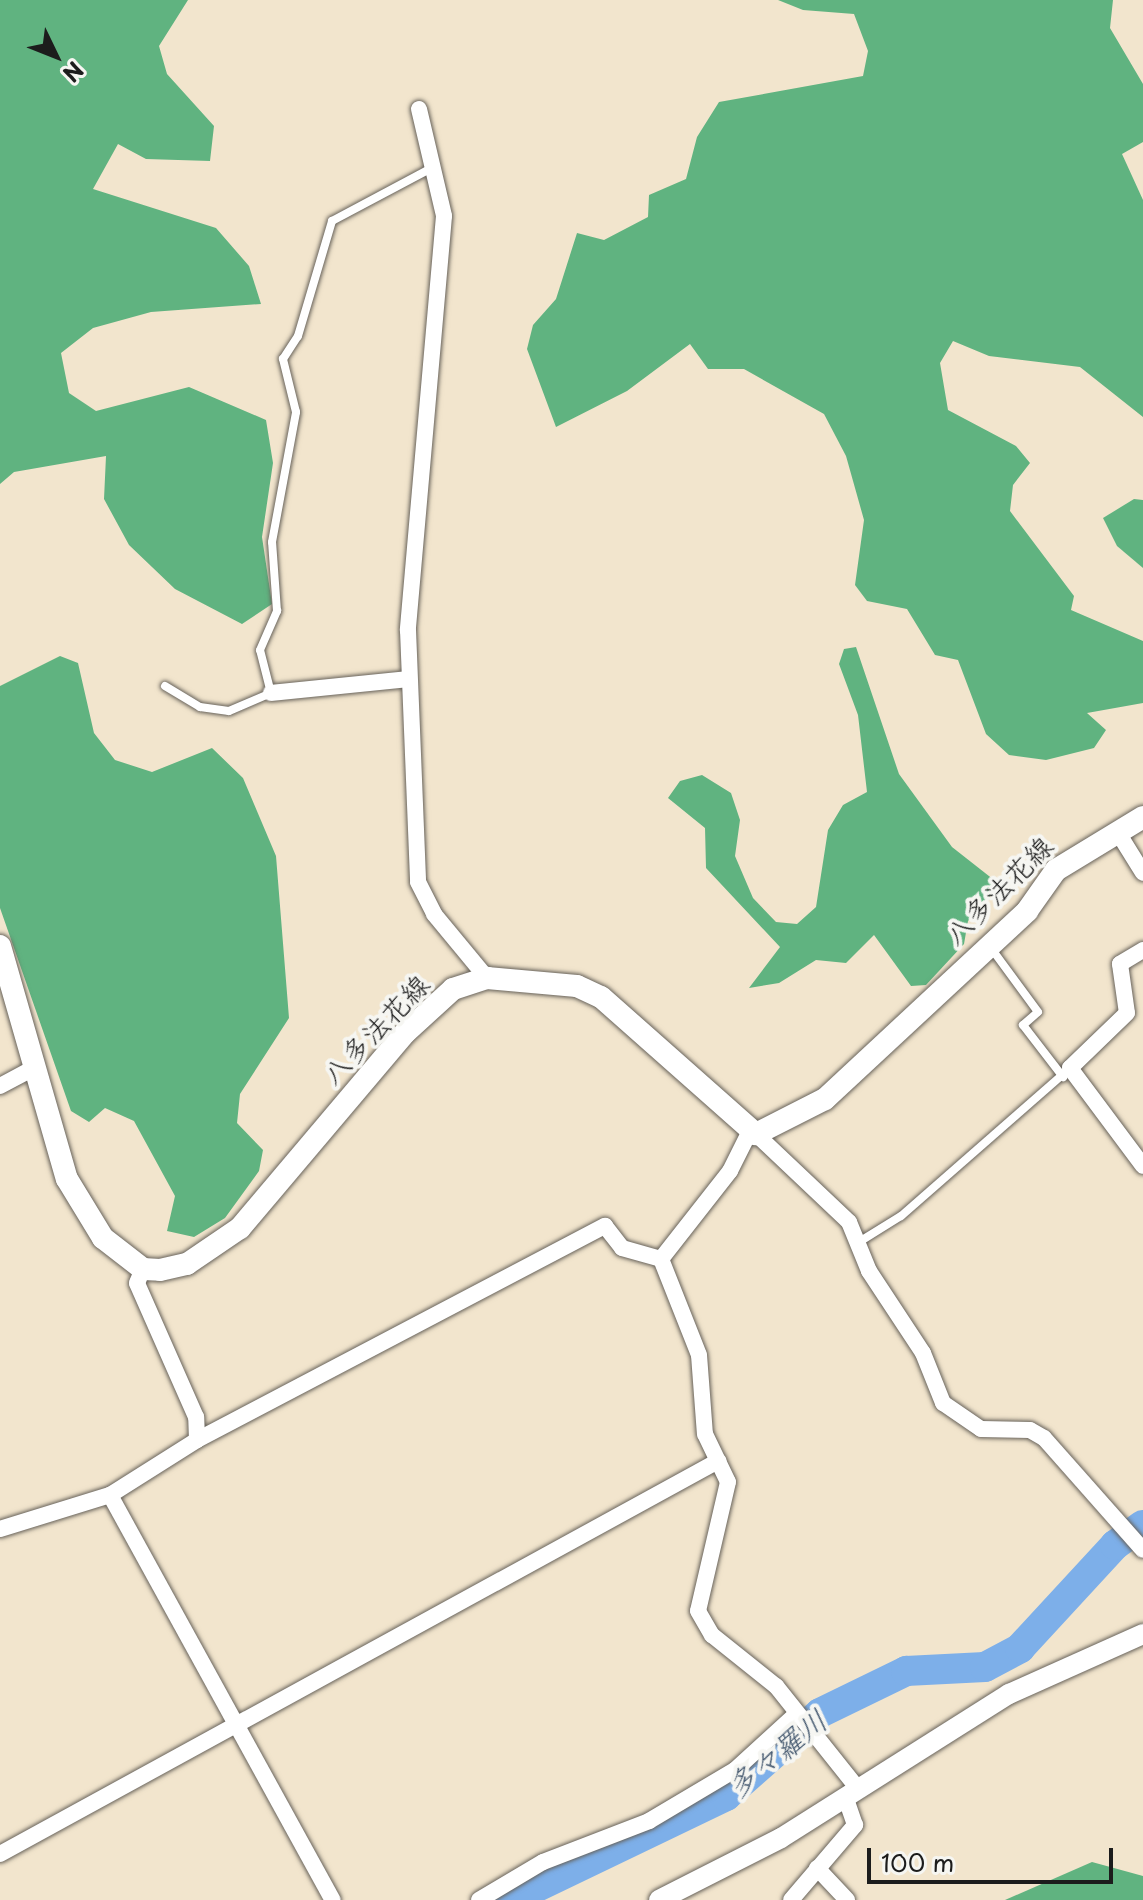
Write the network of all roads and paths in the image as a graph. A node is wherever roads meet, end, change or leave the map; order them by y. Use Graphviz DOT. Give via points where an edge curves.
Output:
graph roads {
  1 [pos="419,109"];
  2 [pos="430,169"];
  3 [pos="408,679"];
  4 [pos="165,686"];
  5 [pos="271,693"];
  6 [pos="1143,817"];
  7 [pos="1117,831"];
  8 [pos="1143,873"];
  9 [pos="989,944"];
  10 [pos="0,946"];
  11 [pos="1143,950"];
  12 [pos="487,978"];
  13 [pos="34,1068"];
  14 [pos="1066,1072"];
  15 [pos="0,1086"];
  16 [pos="752,1133"];
  17 [pos="1143,1166"];
  18 [pos="859,1242"];
  19 [pos="661,1259"];
  20 [pos="143,1269"];
  21 [pos="197,1440"];
  22 [pos="718,1461"];
  23 [pos="110,1495"];
  24 [pos="0,1529"];
  25 [pos="1140,1546"];
  26 [pos="1143,1634"];
  27 [pos="802,1722"];
  28 [pos="237,1724"];
  29 [pos="853,1794"];
  30 [pos="0,1854"];
  31 [pos="817,1868"];
  32 [pos="333,1900"];
  33 [pos="479,1900"];
  34 [pos="659,1900"];
  35 [pos="791,1900"];
  36 [pos="847,1900"];
  1 -- 2 [label="street"];
  2 -- 3 [label="street" via="444,216"];
  2 -- 5 [label="lane" via="332,221 298,336 283,359 296,412 272,542 277,611 260,650"];
  3 -- 5 [label="street"];
  3 -- 12 [label="street" via="418,882 434,914"];
  4 -- 5 [label="lane" via="200,707 229,711"];
  6 -- 7 [label="main road, 八多法花線"];
  7 -- 8 [label="street"];
  7 -- 9 [label="main road, 八多法花線" via="1056,870 1027,911"];
  9 -- 14 [label="lane" via="1038,1012 1023,1025"];
  9 -- 16 [label="main road, 八多法花線" via="825,1099"];
  10 -- 13 [label="main road"];
  11 -- 14 [label="street" via="1120,964 1127,1013"];
  12 -- 16 [label="main road, 八多法花線" via="577,986 625,1012"];
  12 -- 20 [label="main road, 八多法花線" via="453,989 405,1033 240,1228 187,1264"];
  13 -- 15 [label="street"];
  13 -- 20 [label="main road" via="79,1202 103,1238"];
  14 -- 17 [label="street"];
  14 -- 18 [label="lane" via="901,1216"];
  16 -- 18 [label="street" via="809,1177"];
  16 -- 19 [label="street" via="730,1171"];
  18 -- 25 [label="street" via="923,1353 943,1403 981,1429 1044,1438 1078,1485"];
  19 -- 21 [label="street" via="622,1248 605,1226"];
  19 -- 22 [label="street" via="699,1355 705,1434"];
  20 -- 21 [label="street" via="137,1283 196,1417"];
  21 -- 23 [label="street"];
  22 -- 27 [label="street" via="728,1482 698,1611 712,1635 761,1670"];
  22 -- 28 [label="street"];
  23 -- 24 [label="street"];
  23 -- 28 [label="street"];
  26 -- 29 [label="street" via="1009,1694"];
  27 -- 29 [label="street"];
  27 -- 33 [label="street" via="663,1813 543,1862"];
  28 -- 30 [label="street"];
  28 -- 32 [label="street"];
  29 -- 31 [label="street" via="855,1825"];
  29 -- 34 [label="street"];
  31 -- 35 [label="street"];
  31 -- 36 [label="street"];
}
